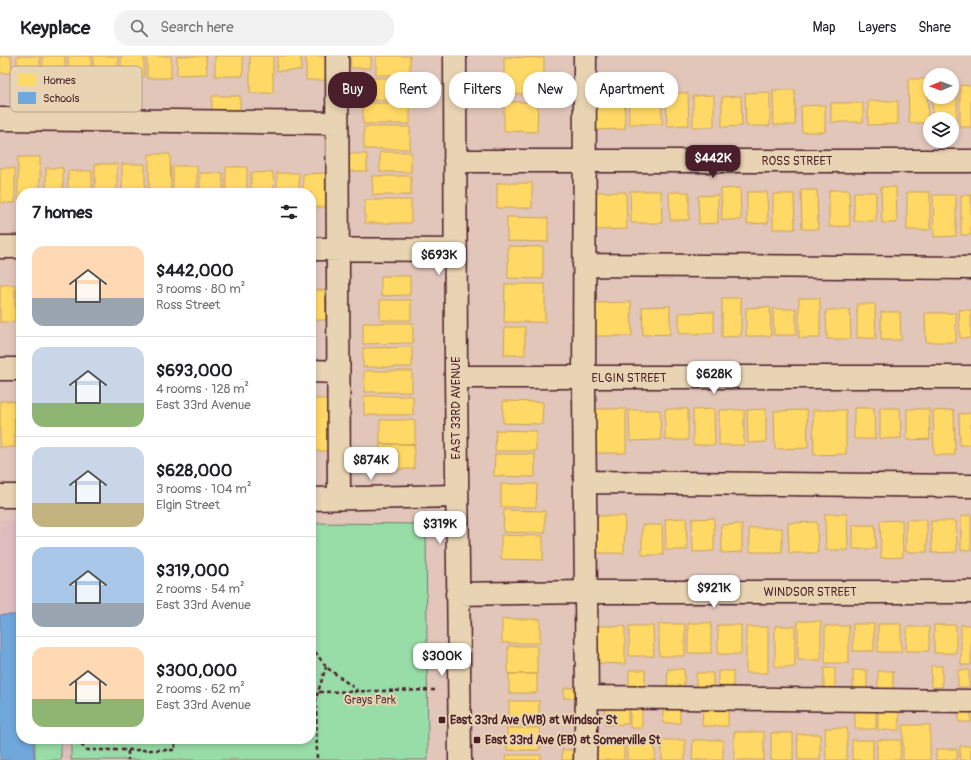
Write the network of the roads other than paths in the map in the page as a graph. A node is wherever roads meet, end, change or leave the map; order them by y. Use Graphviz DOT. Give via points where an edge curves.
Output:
graph roads {
  1 [pos="337,56"];
  2 [pos="455,56"];
  3 [pos="585,56"];
  4 [pos="0,119"];
  5 [pos="337,123"];
  6 [pos="455,161"];
  7 [pos="971,161"];
  8 [pos="585,162"];
  9 [pos="0,247"];
  10 [pos="16,247"];
  11 [pos="316,249"];
  12 [pos="338,249"];
  13 [pos="455,250"];
  14 [pos="584,265"];
  15 [pos="971,268"];
  16 [pos="0,369"];
  17 [pos="16,369"];
  18 [pos="316,371"];
  19 [pos="338,372"];
  20 [pos="456,377"];
  21 [pos="971,377"];
  22 [pos="584,378"];
  23 [pos="585,482"];
  24 [pos="971,486"];
  25 [pos="0,496"];
  26 [pos="16,496"];
  27 [pos="457,496"];
  28 [pos="316,498"];
  29 [pos="339,498"];
  30 [pos="586,592"];
  31 [pos="971,592"];
  32 [pos="457,594"];
  33 [pos="587,696"];
  34 [pos="971,701"];
  35 [pos="460,760"];
  36 [pos="585,760"];
  1 -- 5 [label="street"];
  2 -- 6 [label="street, EAST 33RD AVENUE"];
  3 -- 8 [label="street"];
  4 -- 5 [label="street"];
  5 -- 12 [label="street"];
  6 -- 8 [label="street, ROSS STREET"];
  6 -- 13 [label="street, EAST 33RD AVENUE"];
  7 -- 8 [label="street, ROSS STREET"];
  8 -- 14 [label="street"];
  9 -- 10 [label="street"];
  11 -- 12 [label="street"];
  12 -- 13 [label="street"];
  12 -- 19 [label="street"];
  13 -- 20 [label="street, EAST 33RD AVENUE"];
  14 -- 15 [label="street"];
  14 -- 22 [label="street"];
  16 -- 17 [label="street"];
  18 -- 19 [label="street"];
  19 -- 29 [label="street"];
  20 -- 22 [label="street, ELGIN STREET"];
  20 -- 27 [label="street, EAST 33RD AVENUE"];
  21 -- 22 [label="street, ELGIN STREET"];
  22 -- 23 [label="street"];
  23 -- 24 [label="street"];
  23 -- 30 [label="street"];
  25 -- 26 [label="street"];
  27 -- 29 [label="street"];
  27 -- 32 [label="street, EAST 33RD AVENUE"];
  28 -- 29 [label="street"];
  30 -- 31 [label="street, WINDSOR STREET"];
  30 -- 32 [label="street, WINDSOR STREET"];
  30 -- 33 [label="street"];
  32 -- 35 [label="street, EAST 33RD AVENUE"];
  33 -- 34 [label="street"];
  33 -- 36 [label="street"];
}
